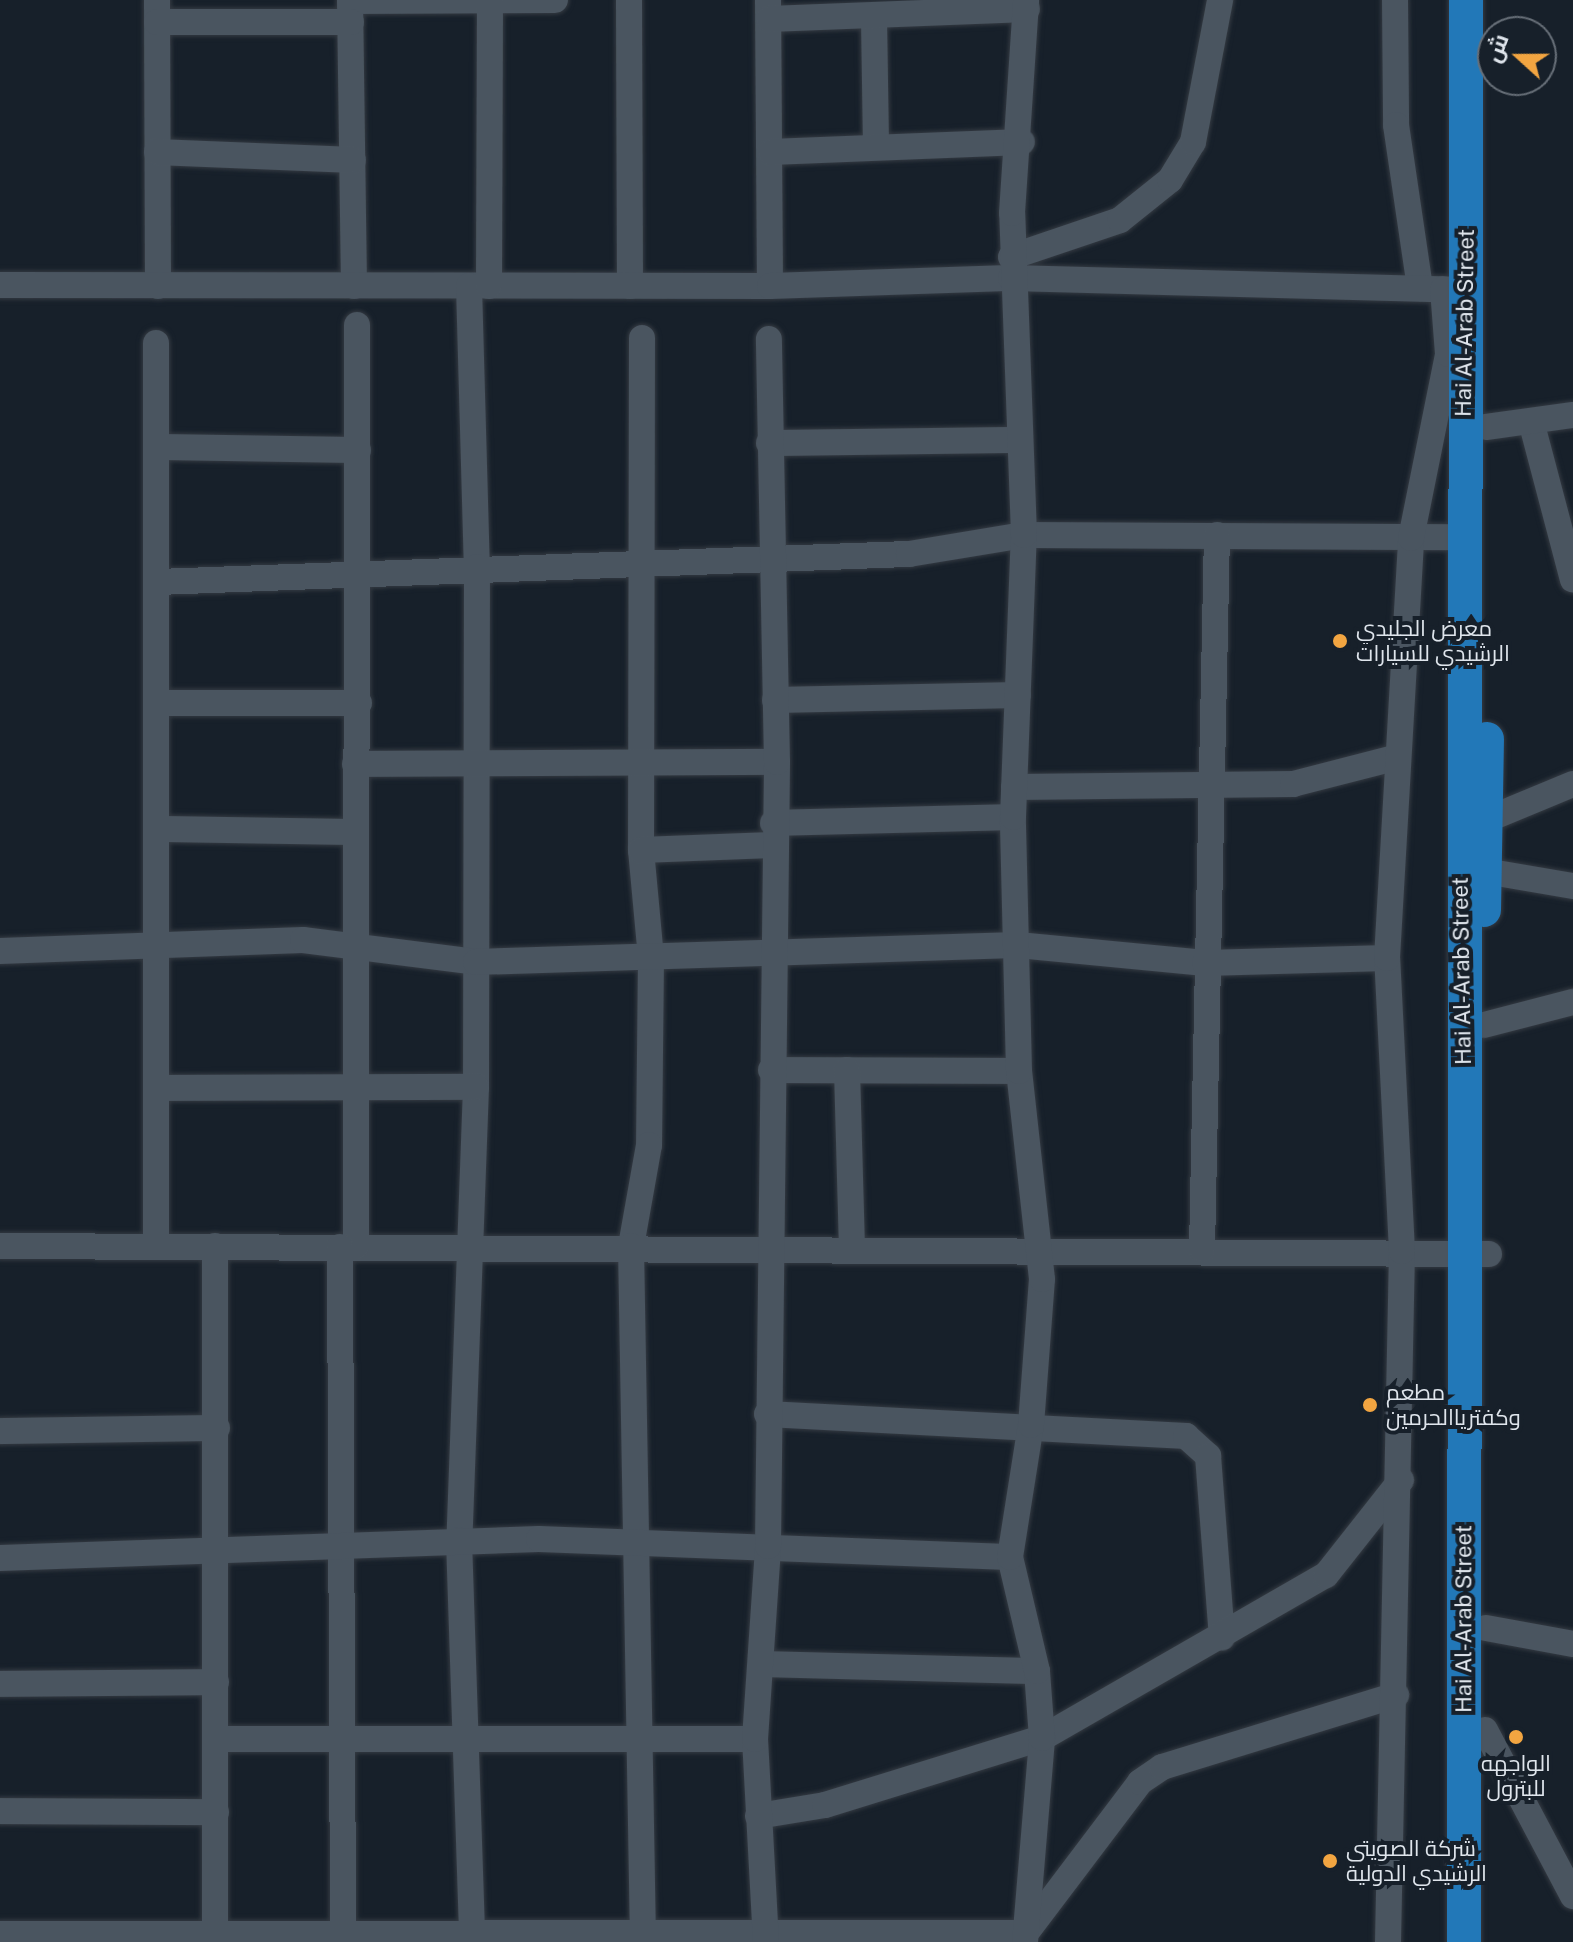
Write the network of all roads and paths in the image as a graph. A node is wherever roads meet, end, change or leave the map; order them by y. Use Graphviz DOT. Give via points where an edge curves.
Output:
graph roads {
  1 [pos="490,0"];
  2 [pos="555,0"];
  3 [pos="629,0"];
  4 [pos="1220,0"];
  5 [pos="1395,0"];
  6 [pos="1466,0"];
  7 [pos="1487,0"];
  8 [pos="1027,4"];
  9 [pos="351,8"];
  10 [pos="768,10"];
  11 [pos="157,11"];
  12 [pos="874,18"];
  13 [pos="1022,142"];
  14 [pos="876,147"];
  15 [pos="157,152"];
  16 [pos="771,152"];
  17 [pos="353,160"];
  18 [pos="1011,267"];
  19 [pos="0,285"];
  20 [pos="158,286"];
  21 [pos="354,286"];
  22 [pos="479,286"];
  23 [pos="630,286"];
  24 [pos="770,286"];
  25 [pos="1444,289"];
  26 [pos="357,325"];
  27 [pos="642,338"];
  28 [pos="769,339"];
  29 [pos="156,343"];
  30 [pos="1573,415"];
  31 [pos="1531,421"];
  32 [pos="1486,427"];
  33 [pos="1016,440"];
  34 [pos="769,443"];
  35 [pos="158,447"];
  36 [pos="358,450"];
  37 [pos="1024,535"];
  38 [pos="1217,535"];
  39 [pos="1464,537"];
  40 [pos="1411,538"];
  41 [pos="773,559"];
  42 [pos="641,566"];
  43 [pos="477,567"];
  44 [pos="358,575"];
  45 [pos="1573,580"];
  46 [pos="158,582"];
  47 [pos="1018,695"];
  48 [pos="775,700"];
  49 [pos="159,703"];
  50 [pos="359,703"];
  51 [pos="1398,757"];
  52 [pos="643,762"];
  53 [pos="777,762"];
  54 [pos="355,764"];
  55 [pos="477,764"];
  56 [pos="1573,784"];
  57 [pos="1210,786"];
  58 [pos="1014,787"];
  59 [pos="1013,817"];
  60 [pos="1486,820"];
  61 [pos="161,829"];
  62 [pos="355,832"];
  63 [pos="772,834"];
  64 [pos="641,850"];
  65 [pos="1573,886"];
  66 [pos="1476,892"];
  67 [pos="358,944"];
  68 [pos="156,945"];
  69 [pos="1018,945"];
  70 [pos="0,951"];
  71 [pos="771,953"];
  72 [pos="651,958"];
  73 [pos="1387,958"];
  74 [pos="476,962"];
  75 [pos="1205,963"];
  76 [pos="1573,1002"];
  77 [pos="1484,1025"];
  78 [pos="771,1070"];
  79 [pos="847,1070"];
  80 [pos="1019,1071"];
  81 [pos="356,1087"];
  82 [pos="476,1087"];
  83 [pos="158,1088"];
  84 [pos="470,1245"];
  85 [pos="0,1246"];
  86 [pos="215,1246"];
  87 [pos="348,1246"];
  88 [pos="631,1246"];
  89 [pos="156,1247"];
  90 [pos="768,1247"];
  91 [pos="852,1249"];
  92 [pos="1042,1249"];
  93 [pos="1202,1249"];
  94 [pos="1402,1251"];
  95 [pos="1479,1253"];
  96 [pos="767,1414"];
  97 [pos="1031,1425"];
  98 [pos="217,1428"];
  99 [pos="0,1431"];
  100 [pos="1401,1480"];
  101 [pos="636,1539"];
  102 [pos="459,1540"];
  103 [pos="768,1546"];
  104 [pos="341,1550"];
  105 [pos="217,1554"];
  106 [pos="1010,1557"];
  107 [pos="0,1558"];
  108 [pos="1222,1637"];
  109 [pos="1573,1644"];
  110 [pos="1478,1650"];
  111 [pos="765,1664"];
  112 [pos="1037,1671"];
  113 [pos="216,1682"];
  114 [pos="0,1684"];
  115 [pos="1396,1695"];
  116 [pos="1485,1730"];
  117 [pos="343,1736"];
  118 [pos="465,1737"];
  119 [pos="637,1738"];
  120 [pos="1042,1738"];
  121 [pos="216,1739"];
  122 [pos="755,1739"];
  123 [pos="0,1811"];
  124 [pos="216,1812"];
  125 [pos="758,1816"];
  126 [pos="1573,1896"];
  127 [pos="0,1934"];
  128 [pos="766,1936"];
  129 [pos="1025,1938"];
  130 [pos="643,1939"];
  131 [pos="215,1940"];
  132 [pos="343,1940"];
  133 [pos="472,1940"];
  134 [pos="1388,1942"];
  135 [pos="1464,1942"];
  136 [pos="1486,1942"];
  1 -- 2 [label="street"];
  1 -- 9 [label="street"];
  1 -- 22 [label="street"];
  3 -- 23 [label="street"];
  4 -- 18 [label="street" via="1193,142 1170,180 1120,220"];
  5 -- 25 [label="street" via="1396,125"];
  6 -- 25 [label="main road, Hai Al-Arab Street"];
  7 -- 32 [label="main road, Hai Al-Arab Street"];
  8 -- 12 [label="street"];
  8 -- 13 [label="street"];
  9 -- 11 [label="street"];
  9 -- 17 [label="street"];
  10 -- 12 [label="street"];
  10 -- 16 [label="street"];
  11 -- 15 [label="street"];
  12 -- 14 [label="street"];
  13 -- 14 [label="street"];
  13 -- 18 [label="street"];
  14 -- 16 [label="street"];
  15 -- 17 [label="street"];
  15 -- 20 [label="street"];
  16 -- 24 [label="street"];
  17 -- 21 [label="street"];
  18 -- 24 [label="street"];
  18 -- 25 [label="street"];
  18 -- 33 [label="street"];
  19 -- 20 [label="street"];
  20 -- 21 [label="street"];
  21 -- 22 [label="street"];
  22 -- 23 [label="street"];
  22 -- 43 [label="street"];
  23 -- 24 [label="street"];
  25 -- 39 [label="main road, Hai Al-Arab Street"];
  25 -- 40 [label="street" via="1448,354 1442,408"];
  26 -- 36 [label="street"];
  27 -- 42 [label="street"];
  28 -- 34 [label="street"];
  29 -- 35 [label="street"];
  30 -- 31 [label="street"];
  31 -- 32 [label="street"];
  31 -- 45 [label="street"];
  32 -- 60 [label="main road, Hai Al-Arab Street"];
  33 -- 34 [label="street"];
  33 -- 37 [label="street"];
  34 -- 41 [label="street"];
  35 -- 36 [label="street"];
  35 -- 46 [label="street"];
  36 -- 44 [label="street"];
  37 -- 38 [label="street"];
  37 -- 41 [label="street" via="909,554"];
  37 -- 47 [label="street"];
  38 -- 40 [label="street"];
  38 -- 57 [label="street"];
  39 -- 40 [label="street"];
  39 -- 66 [label="main road, Hai Al-Arab Street"];
  40 -- 51 [label="street"];
  41 -- 42 [label="street"];
  41 -- 48 [label="street"];
  42 -- 43 [label="street"];
  42 -- 52 [label="street"];
  43 -- 44 [label="street"];
  43 -- 55 [label="street"];
  44 -- 46 [label="street"];
  44 -- 50 [label="street"];
  46 -- 49 [label="street"];
  47 -- 48 [label="street"];
  47 -- 58 [label="street"];
  48 -- 53 [label="street"];
  49 -- 50 [label="street"];
  49 -- 61 [label="street"];
  50 -- 54 [label="street"];
  51 -- 57 [label="street" via="1317,780"];
  51 -- 73 [label="street"];
  52 -- 53 [label="street"];
  52 -- 55 [label="street"];
  52 -- 64 [label="street"];
  53 -- 63 [label="street"];
  54 -- 55 [label="street"];
  54 -- 62 [label="street"];
  55 -- 74 [label="street"];
  56 -- 60 [label="street"];
  57 -- 58 [label="street"];
  57 -- 75 [label="street"];
  58 -- 59 [label="street"];
  59 -- 63 [label="street"];
  59 -- 69 [label="street"];
  60 -- 66 [label="main road, Hai Al-Arab Street"];
  61 -- 62 [label="street"];
  61 -- 68 [label="street"];
  62 -- 67 [label="street"];
  63 -- 64 [label="street"];
  63 -- 71 [label="street"];
  64 -- 72 [label="street"];
  65 -- 66 [label="street"];
  66 -- 77 [label="main road, Hai Al-Arab Street"];
  66 -- 95 [label="main road, Hai Al-Arab Street"];
  67 -- 68 [label="street"];
  67 -- 74 [label="street"];
  67 -- 81 [label="street"];
  68 -- 70 [label="street"];
  68 -- 83 [label="street"];
  69 -- 71 [label="street"];
  69 -- 75 [label="street"];
  69 -- 80 [label="street"];
  71 -- 72 [label="street"];
  71 -- 78 [label="street"];
  72 -- 74 [label="street"];
  72 -- 88 [label="street" via="649,1145"];
  73 -- 75 [label="street"];
  73 -- 94 [label="street"];
  74 -- 82 [label="street"];
  75 -- 93 [label="street"];
  76 -- 77 [label="street"];
  77 -- 95 [label="main road, Hai Al-Arab Street"];
  78 -- 79 [label="street"];
  78 -- 90 [label="street"];
  79 -- 80 [label="street"];
  79 -- 91 [label="street"];
  80 -- 92 [label="street"];
  81 -- 82 [label="street"];
  81 -- 83 [label="street"];
  81 -- 87 [label="street"];
  82 -- 84 [label="street"];
  83 -- 89 [label="street"];
  84 -- 87 [label="street"];
  84 -- 88 [label="street"];
  84 -- 102 [label="street"];
  85 -- 89 [label="street"];
  86 -- 87 [label="street"];
  86 -- 89 [label="street"];
  86 -- 98 [label="street"];
  87 -- 104 [label="street"];
  88 -- 90 [label="street"];
  88 -- 101 [label="street"];
  90 -- 91 [label="street"];
  90 -- 96 [label="street"];
  91 -- 92 [label="street"];
  92 -- 93 [label="street"];
  92 -- 97 [label="street"];
  93 -- 94 [label="street"];
  94 -- 95 [label="street"];
  94 -- 100 [label="street"];
  95 -- 110 [label="main road, Hai Al-Arab Street"];
  96 -- 97 [label="street"];
  96 -- 103 [label="street"];
  97 -- 106 [label="street"];
  97 -- 108 [label="street" via="1196,1441 1208,1456"];
  98 -- 99 [label="street"];
  98 -- 105 [label="street"];
  100 -- 108 [label="street" via="1326,1575"];
  100 -- 115 [label="street"];
  101 -- 102 [label="street"];
  101 -- 103 [label="street"];
  101 -- 119 [label="street"];
  102 -- 104 [label="street"];
  102 -- 118 [label="street"];
  103 -- 106 [label="street"];
  103 -- 111 [label="street"];
  104 -- 105 [label="street"];
  104 -- 117 [label="street"];
  105 -- 107 [label="street"];
  105 -- 113 [label="street"];
  106 -- 112 [label="street"];
  108 -- 120 [label="street"];
  109 -- 110 [label="street"];
  110 -- 116 [label="main road, Hai Al-Arab Street"];
  110 -- 135 [label="main road, Hai Al-Arab Street"];
  111 -- 112 [label="street"];
  111 -- 122 [label="street"];
  112 -- 120 [label="street"];
  113 -- 114 [label="street"];
  113 -- 121 [label="street"];
  115 -- 129 [label="street" via="1162,1767 1140,1782"];
  115 -- 134 [label="street"];
  116 -- 126 [label="street"];
  116 -- 136 [label="main road, Hai Al-Arab Street"];
  117 -- 118 [label="street"];
  117 -- 121 [label="street"];
  117 -- 132 [label="street"];
  118 -- 119 [label="street"];
  118 -- 133 [label="street"];
  119 -- 122 [label="street"];
  119 -- 130 [label="street"];
  120 -- 125 [label="street" via="879,1790"];
  120 -- 129 [label="street"];
  121 -- 124 [label="street"];
  122 -- 125 [label="street"];
  123 -- 124 [label="street"];
  124 -- 131 [label="street"];
  125 -- 128 [label="street"];
  127 -- 131 [label="street"];
  128 -- 129 [label="street"];
  128 -- 130 [label="street"];
  130 -- 133 [label="street"];
  131 -- 132 [label="street"];
  132 -- 133 [label="street"];
}
